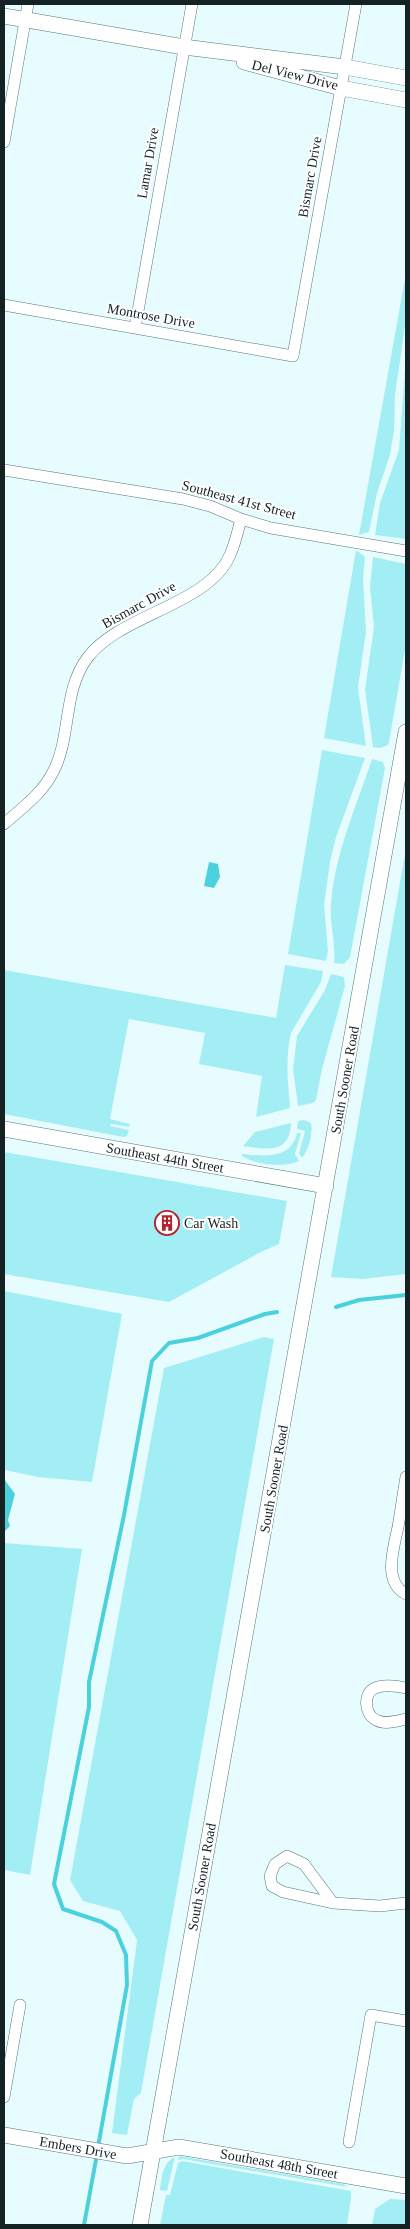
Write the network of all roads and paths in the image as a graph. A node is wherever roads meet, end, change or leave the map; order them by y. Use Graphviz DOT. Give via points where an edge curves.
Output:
graph roads {
  1 [pos="28,4"];
  2 [pos="192,4"];
  3 [pos="356,4"];
  4 [pos="4,16"];
  5 [pos="25,20"];
  6 [pos="184,47"];
  7 [pos="345,67"];
  8 [pos="406,78"];
  9 [pos="340,88"];
  10 [pos="406,100"];
  11 [pos="4,142"];
  12 [pos="4,305"];
  13 [pos="135,328"];
  14 [pos="293,356"];
  15 [pos="4,470"];
  16 [pos="241,519"];
  17 [pos="406,550"];
  18 [pos="406,732"];
  19 [pos="4,824"];
  20 [pos="4,1130"];
  21 [pos="326,1186"];
  22 [pos="406,1477"];
  23 [pos="405,1490"];
  24 [pos="402,1591"];
  25 [pos="406,1688"];
  26 [pos="406,1719"];
  27 [pos="333,1903"];
  28 [pos="406,1903"];
  29 [pos="20,2005"];
  30 [pos="406,2021"];
  31 [pos="4,2097"];
  32 [pos="4,2136"];
  33 [pos="349,2142"];
  34 [pos="153,2152"];
  35 [pos="406,2186"];
  36 [pos="140,2225"];
  1 -- 5 [label="street"];
  2 -- 6 [label="street, Lamar Drive"];
  3 -- 7 [label="street, Bismarc Drive"];
  4 -- 5 [label="main road, Del View Drive"];
  5 -- 6 [label="main road, Del View Drive"];
  5 -- 11 [label="street"];
  6 -- 7 [label="main road, Del View Drive"];
  6 -- 9 [label="main road, Del View Drive"];
  6 -- 13 [label="street, Lamar Drive"];
  7 -- 8 [label="main road, Del View Drive"];
  7 -- 9 [label="street, Bismarc Drive"];
  9 -- 10 [label="main road, Del View Drive"];
  9 -- 14 [label="street, Bismarc Drive"];
  12 -- 13 [label="street, Montrose Drive"];
  13 -- 14 [label="street, Montrose Drive"];
  15 -- 16 [label="street, Southeast 41st Street" via="183,499"];
  16 -- 17 [label="street, Southeast 41st Street" via="271,528"];
  16 -- 19 [label="street, Bismarc Drive" via="230,556 217,576 112,635 88,656 76,676 54,771 42,790"];
  18 -- 21 [label="main road, South Sooner Road"];
  20 -- 21 [label="main road, Southeast 44th Street"];
  21 -- 34 [label="main road, South Sooner Road"];
  22 -- 23 [label="street"];
  23 -- 24 [label="street" via="392,1552 392,1574"];
  25 -- 26 [label="street" via="377,1687 367,1696 366,1703 370,1716 376,1721 384,1723"];
  27 -- 27 [label="street" via="304,1864 286,1856 275,1864 270,1876 272,1886 283,1892"];
  27 -- 28 [label="street" via="380,1906"];
  29 -- 31 [label="street"];
  30 -- 33 [label="street" via="371,2015"];
  32 -- 34 [label="main road, Embers Drive" via="127,2156"];
  34 -- 35 [label="main road, Southeast 48th Street" via="179,2147"];
  34 -- 36 [label="main road, South Sooner Road"];
}
